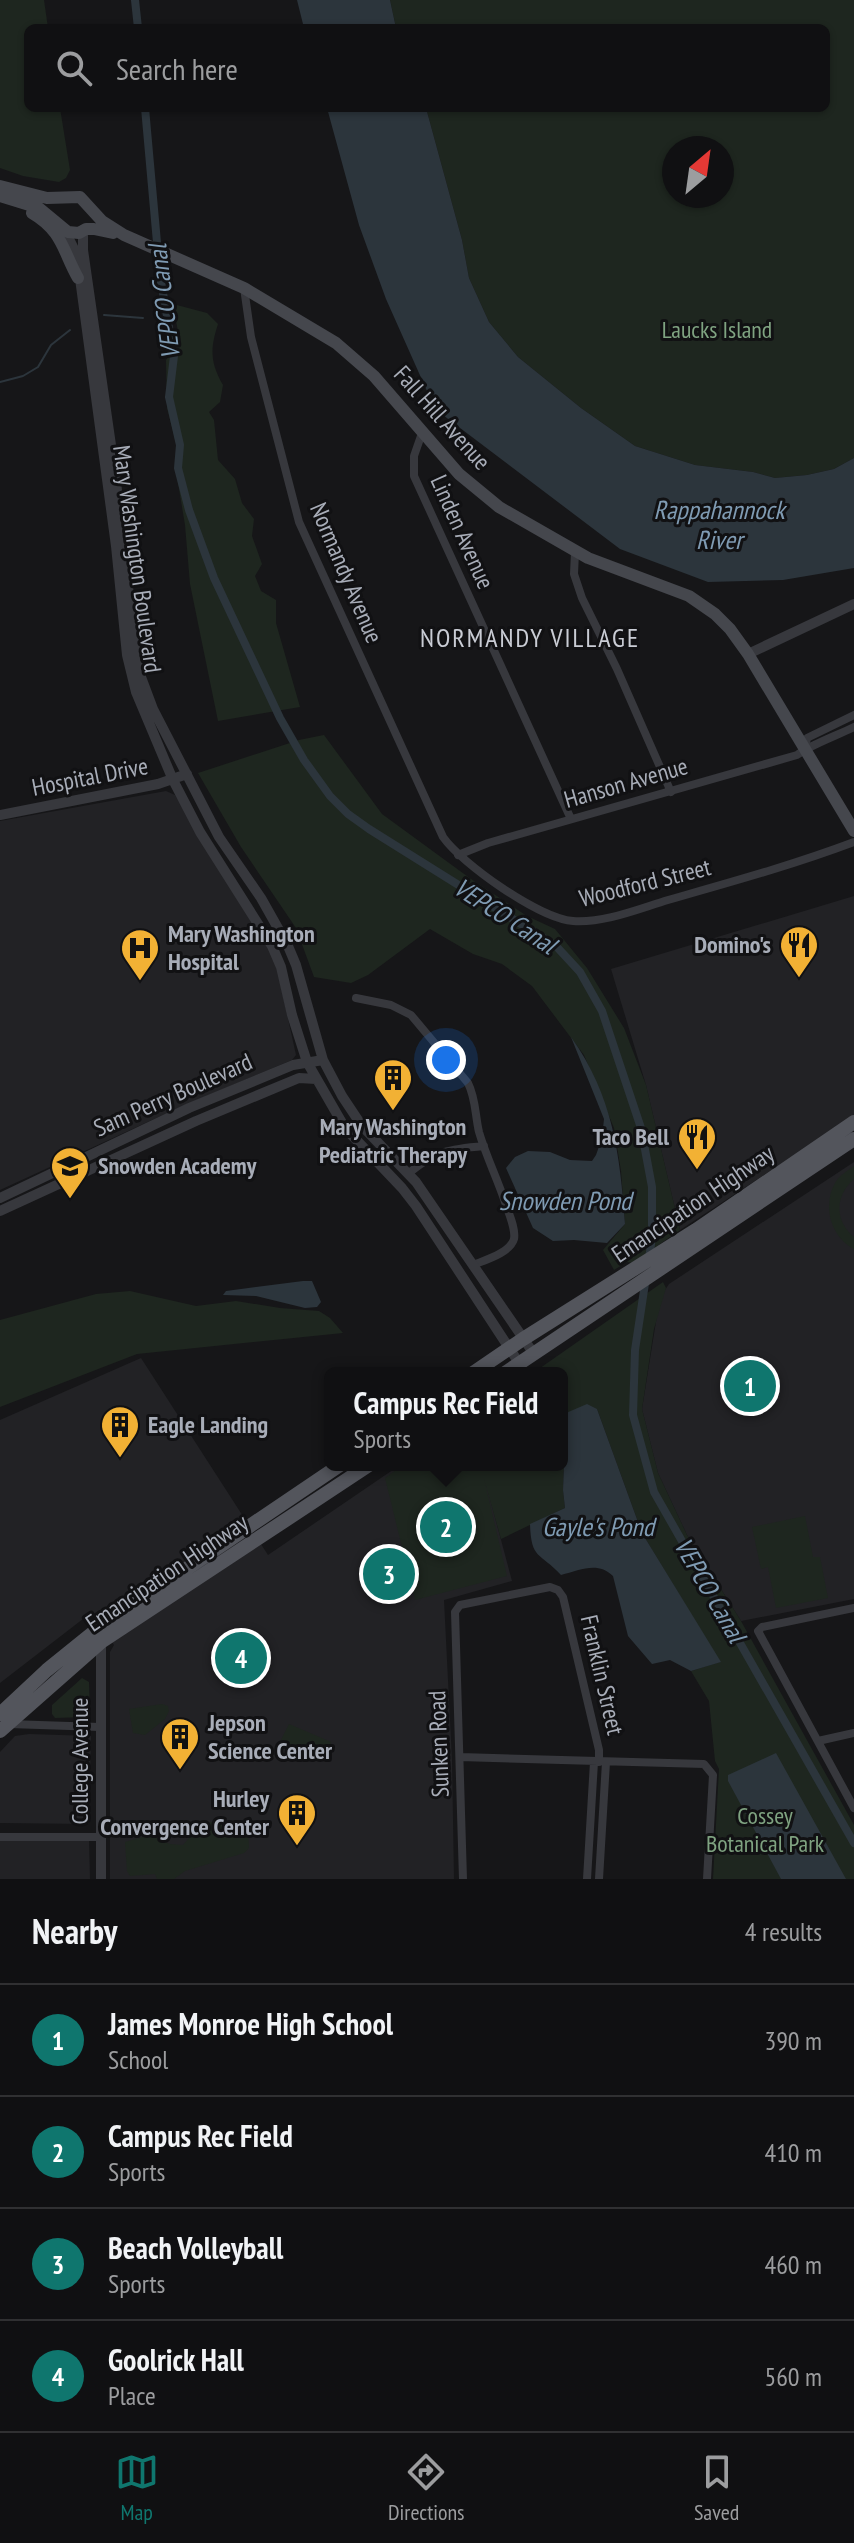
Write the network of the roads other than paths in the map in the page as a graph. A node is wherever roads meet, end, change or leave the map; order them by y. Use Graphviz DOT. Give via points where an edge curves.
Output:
graph roads {
  1 [pos="0,186"];
  2 [pos="0,198"];
  3 [pos="65,198"];
  4 [pos="92,208"];
  5 [pos="61,226"];
  6 [pos="84,230"];
  7 [pos="128,236"];
  8 [pos="78,278"];
  9 [pos="244,288"];
  10 [pos="422,433"];
  11 [pos="575,552"];
  12 [pos="854,604"];
  13 [pos="748,654"];
  14 [pos="854,715"];
  15 [pos="854,727"];
  16 [pos="805,748"];
  17 [pos="187,774"];
  18 [pos="173,780"];
  19 [pos="671,792"];
  20 [pos="0,815"];
  21 [pos="571,819"];
  22 [pos="854,831"];
  23 [pos="854,842"];
  24 [pos="458,855"];
  25 [pos="356,998"];
  26 [pos="323,1060"];
  27 [pos="307,1062"];
  28 [pos="316,1079"];
  29 [pos="854,1122"];
  30 [pos="854,1139"];
  31 [pos="484,1146"];
  32 [pos="409,1173"];
  33 [pos="0,1198"];
  34 [pos="0,1211"];
  35 [pos="473,1265"];
  36 [pos="523,1339"];
  37 [pos="510,1348"];
  38 [pos="534,1354"];
  39 [pos="519,1363"];
  40 [pos="482,1367"];
  41 [pos="513,1367"];
  42 [pos="331,1471"];
  43 [pos="359,1471"];
  44 [pos="563,1597"];
  45 [pos="854,1608"];
  46 [pos="98,1634"];
  47 [pos="2,1723"];
  48 [pos="100,1727"];
  49 [pos="854,1733"];
  50 [pos="818,1741"];
  51 [pos="460,1757"];
  52 [pos="600,1762"];
  53 [pos="854,1808"];
  54 [pos="0,1837"];
  55 [pos="100,1837"];
  56 [pos="101,1879"];
  57 [pos="463,1879"];
  58 [pos="587,1879"];
  59 [pos="599,1879"];
  60 [pos="707,1879"];
  1 -- 3 [label="main road, Fall Hill Avenue"];
  2 -- 5 [label="main road" via="39,208"];
  2 -- 8 [label="main road" via="52,229"];
  3 -- 4 [label="main road, Fall Hill Avenue" via="80,197"];
  3 -- 5 [label="main road" via="56,211"];
  4 -- 6 [label="main road" via="92,220"];
  4 -- 7 [label="main road, Fall Hill Avenue" via="102,221"];
  5 -- 6 [label="main road, Fall Hill Avenue" via="73,233"];
  5 -- 8 [label="street, Mary Washington Boulevard" via="74,249"];
  6 -- 7 [label="main road, Fall Hill Avenue"];
  6 -- 17 [label="street, Mary Washington Boulevard" via="135,648 153,709"];
  7 -- 9 [label="main road, Fall Hill Avenue"];
  8 -- 18 [label="street, Mary Washington Boulevard" via="128,662"];
  9 -- 10 [label="main road, Fall Hill Avenue" via="357,359"];
  9 -- 24 [label="street, Normandy Avenue" via="251,337 299,522 443,837"];
  10 -- 11 [label="main road, Fall Hill Avenue" via="477,491"];
  10 -- 21 [label="street, Linden Avenue" via="414,476"];
  11 -- 13 [label="main road, Fall Hill Avenue" via="689,596 715,614"];
  11 -- 19 [label="street" via="574,574 582,598"];
  12 -- 13 [label="street"];
  13 -- 16 [label="main road, Fall Hill Avenue"];
  14 -- 16 [label="street, Hanson Avenue" via="807,738"];
  15 -- 16 [label="street, Hanson Avenue"];
  16 -- 19 [label="street, Hanson Avenue" via="797,755"];
  16 -- 22 [label="main road, Fall Hill Avenue"];
  17 -- 18 [label="street, Hospital Drive"];
  17 -- 26 [label="street, Mary Washington Boulevard" via="219,837 288,946"];
  18 -- 20 [label="street, Hospital Drive"];
  18 -- 27 [label="street, Mary Washington Boulevard" via="272,946"];
  19 -- 21 [label="street, Hanson Avenue"];
  21 -- 24 [label="street, Hanson Avenue"];
  23 -- 24 [label="street, Woodford Street" via="618,915 576,922 545,914"];
  25 -- 31 [label="street" via="403,1009 422,1025 468,1083"];
  26 -- 27 [label="street, Sam Perry Boulevard"];
  26 -- 32 [label="street, Mary Washington Boulevard" via="362,1126"];
  27 -- 28 [label="street, Mary Washington Boulevard"];
  27 -- 33 [label="street, Sam Perry Boulevard" via="189,1108"];
  28 -- 34 [label="street, Sam Perry Boulevard" via="299,1078 196,1121"];
  28 -- 37 [label="street, Mary Washington Boulevard" via="345,1128 416,1206"];
  29 -- 36 [label="main road, Emancipation Highway"];
  30 -- 38 [label="main road, Emancipation Highway"];
  31 -- 32 [label="street" via="433,1154"];
  31 -- 35 [label="street" via="514,1237 493,1257"];
  32 -- 35 [label="street, Mary Washington Boulevard"];
  35 -- 36 [label="street, Mary Washington Boulevard"];
  36 -- 37 [label="main road, Emancipation Highway"];
  36 -- 38 [label="street, Mary Washington Boulevard"];
  37 -- 39 [label="street, Mary Washington Boulevard"];
  37 -- 40 [label="main road, Emancipation Highway"];
  38 -- 39 [label="main road, Emancipation Highway"];
  39 -- 41 [label="main road, Emancipation Highway"];
  42 -- 46 [label="main road, Emancipation Highway"];
  43 -- 46 [label="main road, Emancipation Highway"];
  44 -- 51 [label="street, Sunken Road" via="550,1587 456,1608"];
  44 -- 52 [label="street, Franklin Street"];
  45 -- 50 [label="street" via="762,1627 758,1634"];
  46 -- 47 [label="main road, Emancipation Highway"];
  46 -- 48 [label="street, College Avenue"];
  47 -- 48 [label="street"];
  48 -- 55 [label="street, College Avenue"];
  49 -- 50 [label="street"];
  50 -- 53 [label="street"];
  51 -- 52 [label="street"];
  51 -- 57 [label="street, Sunken Road"];
  52 -- 58 [label="street, Franklin Street"];
  52 -- 59 [label="street, Franklin Street"];
  52 -- 60 [label="street" via="709,1768 713,1775"];
  54 -- 55 [label="street"];
  55 -- 56 [label="street, College Avenue"];
}
